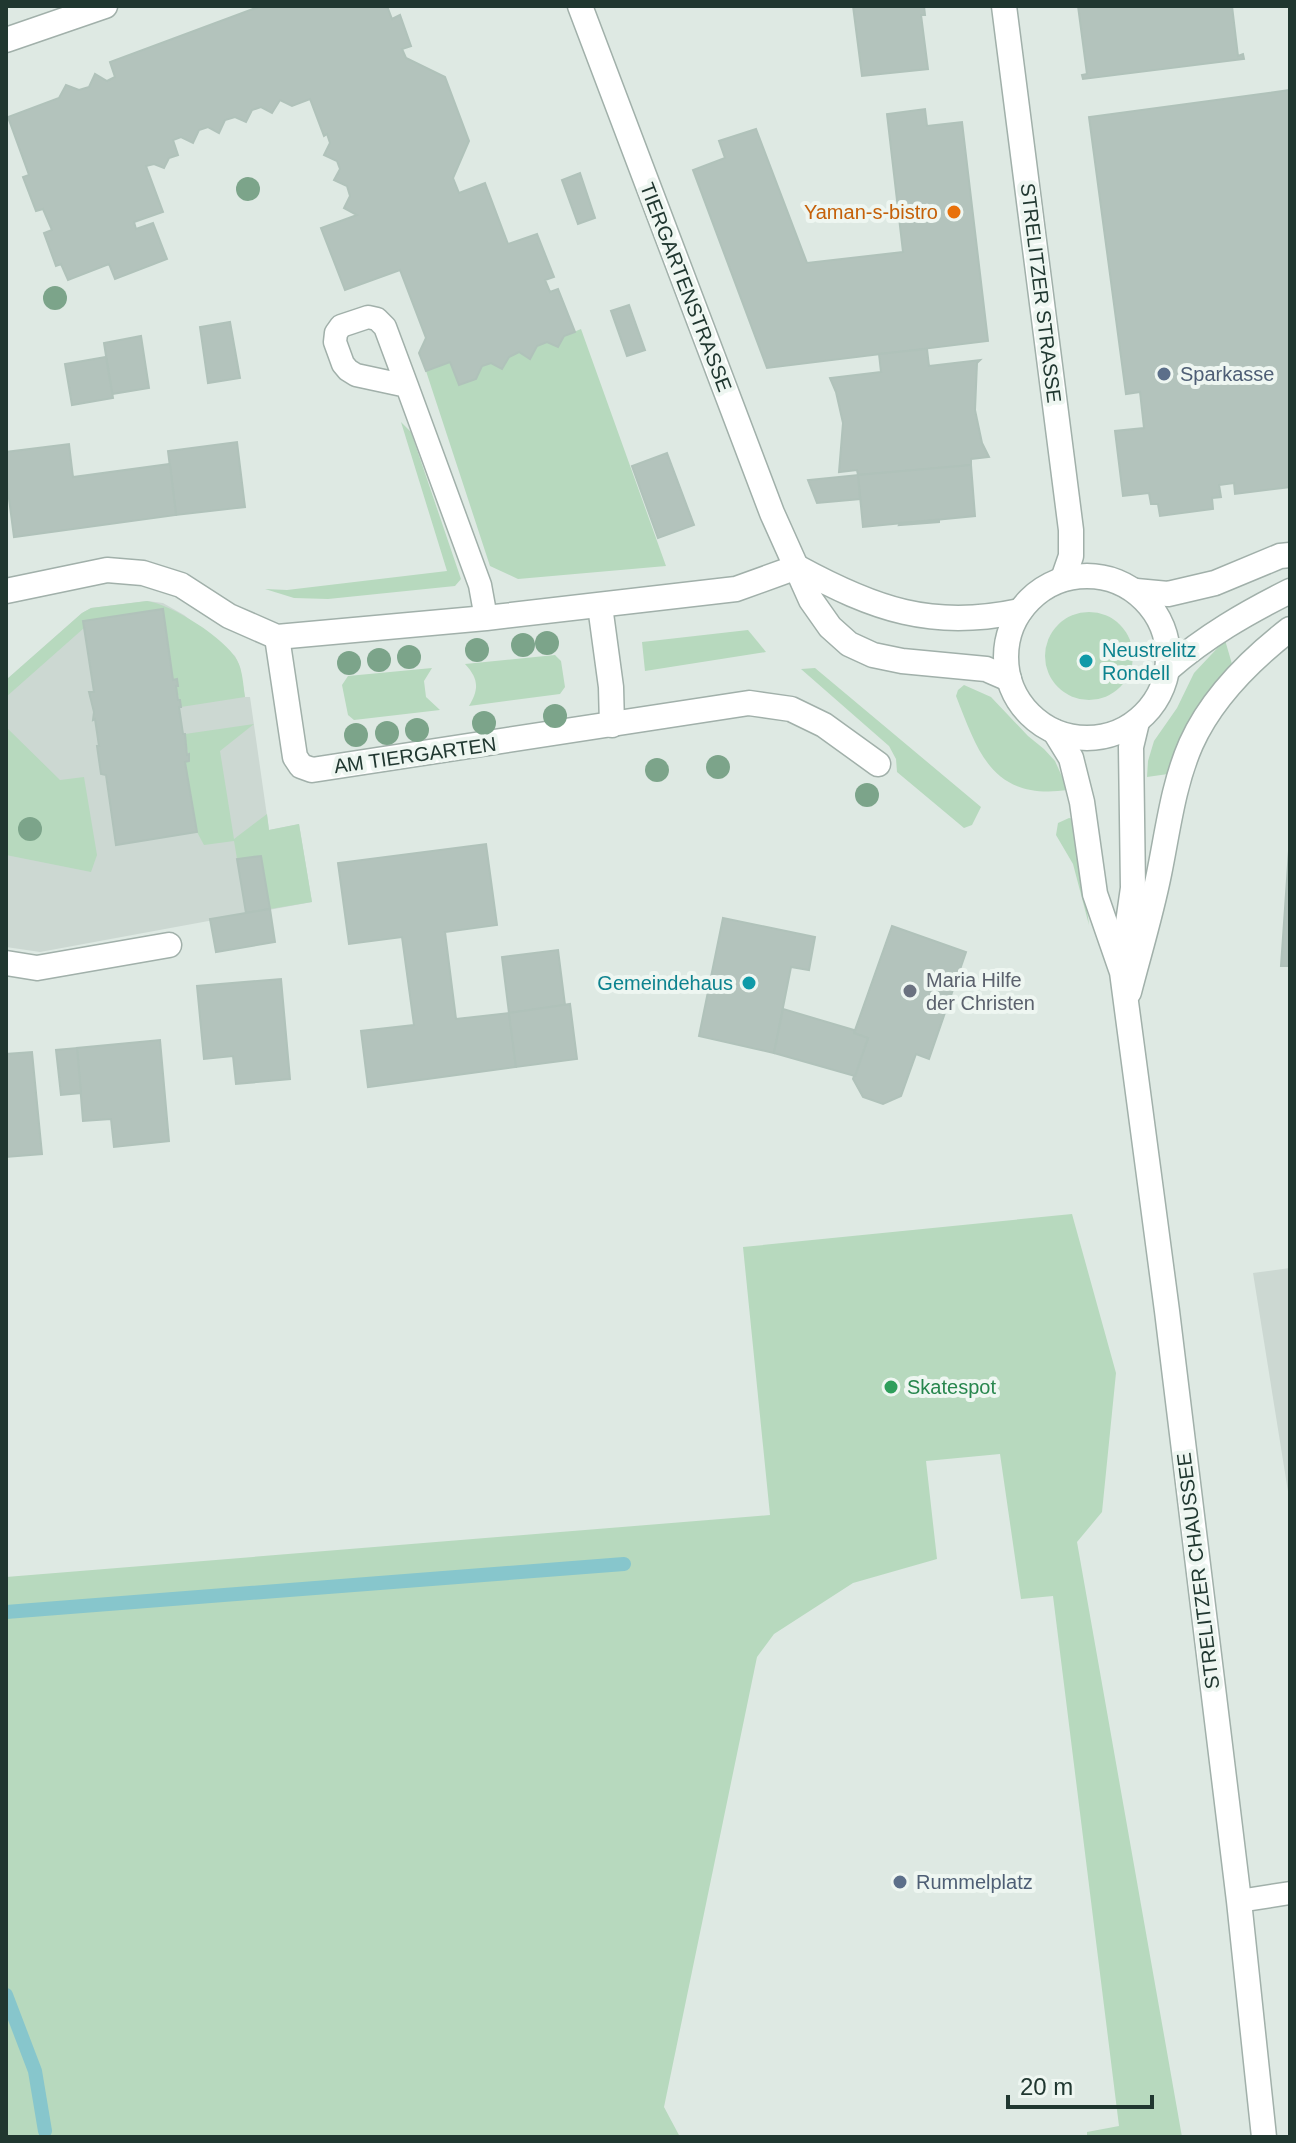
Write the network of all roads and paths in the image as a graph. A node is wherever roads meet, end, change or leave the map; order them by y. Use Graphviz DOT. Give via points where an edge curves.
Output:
graph roads {
  1 [pos="105,6"];
  2 [pos="580,6"];
  3 [pos="1004,6"];
  4 [pos="6,40"];
  5 [pos="407,386"];
  6 [pos="1290,555"];
  7 [pos="797,567"];
  8 [pos="1063,579"];
  9 [pos="6,591"];
  10 [pos="1136,591"];
  11 [pos="1290,591"];
  12 [pos="600,606"];
  13 [pos="1020,611"];
  14 [pos="486,618"];
  15 [pos="1290,629"];
  16 [pos="277,637"];
  17 [pos="1168,669"];
  18 [pos="1009,679"];
  19 [pos="1137,722"];
  20 [pos="612,725"];
  21 [pos="1055,732"];
  22 [pos="878,764"];
  23 [pos="169,945"];
  24 [pos="6,963"];
  25 [pos="1122,972"];
  26 [pos="1126,1006"];
  27 [pos="1290,1893"];
  28 [pos="1239,1901"];
  29 [pos="1264,2137"];
  1 -- 4 [label="street"];
  2 -- 7 [label="street, TIERGARTENSTRASSE"];
  3 -- 8 [label="street, STRELITZER STRASSE" via="1071,530 1071,556"];
  5 -- 14 [label="lane" via="480,585"];
  6 -- 10 [label="street" via="1168,594"];
  7 -- 12 [label="street" via="736,589"];
  7 -- 13 [label="street" via="904,614 989,618"];
  7 -- 18 [label="street, TIERGARTENSTRASSE" via="811,600 849,644 873,655 986,669"];
  8 -- 10 [label="street" via="1101,576"];
  8 -- 13 [label="street"];
  9 -- 16 [label="street" via="107,570 143,573 181,585 229,616"];
  10 -- 17 [label="street" via="1163,626"];
  11 -- 17 [label="street" via="1230,621"];
  12 -- 14 [label="street"];
  12 -- 20 [label="street"];
  13 -- 18 [label="street" via="1006,648"];
  14 -- 16 [label="street"];
  15 -- 26 [label="street" via="1239,674 1191,744"];
  16 -- 20 [label="street, AM TIERGARTEN" via="295,757 312,770"];
  17 -- 19 [label="street" via="1151,709"];
  18 -- 21 [label="street" via="1024,708"];
  19 -- 21 [label="street" via="1096,738"];
  19 -- 25 [label="street" via="1131,747 1133,888"];
  20 -- 22 [label="street, AM TIERGARTEN" via="749,703 791,709 824,725"];
  21 -- 25 [label="street" via="1071,758 1095,894"];
  23 -- 24 [label="street" via="37,968"];
  25 -- 26 [label="street"];
  26 -- 28 [label="street, STRELITZER CHAUSSEE"];
  27 -- 28 [label="lane"];
  28 -- 29 [label="street, STRELITZER CHAUSSEE"];
}
